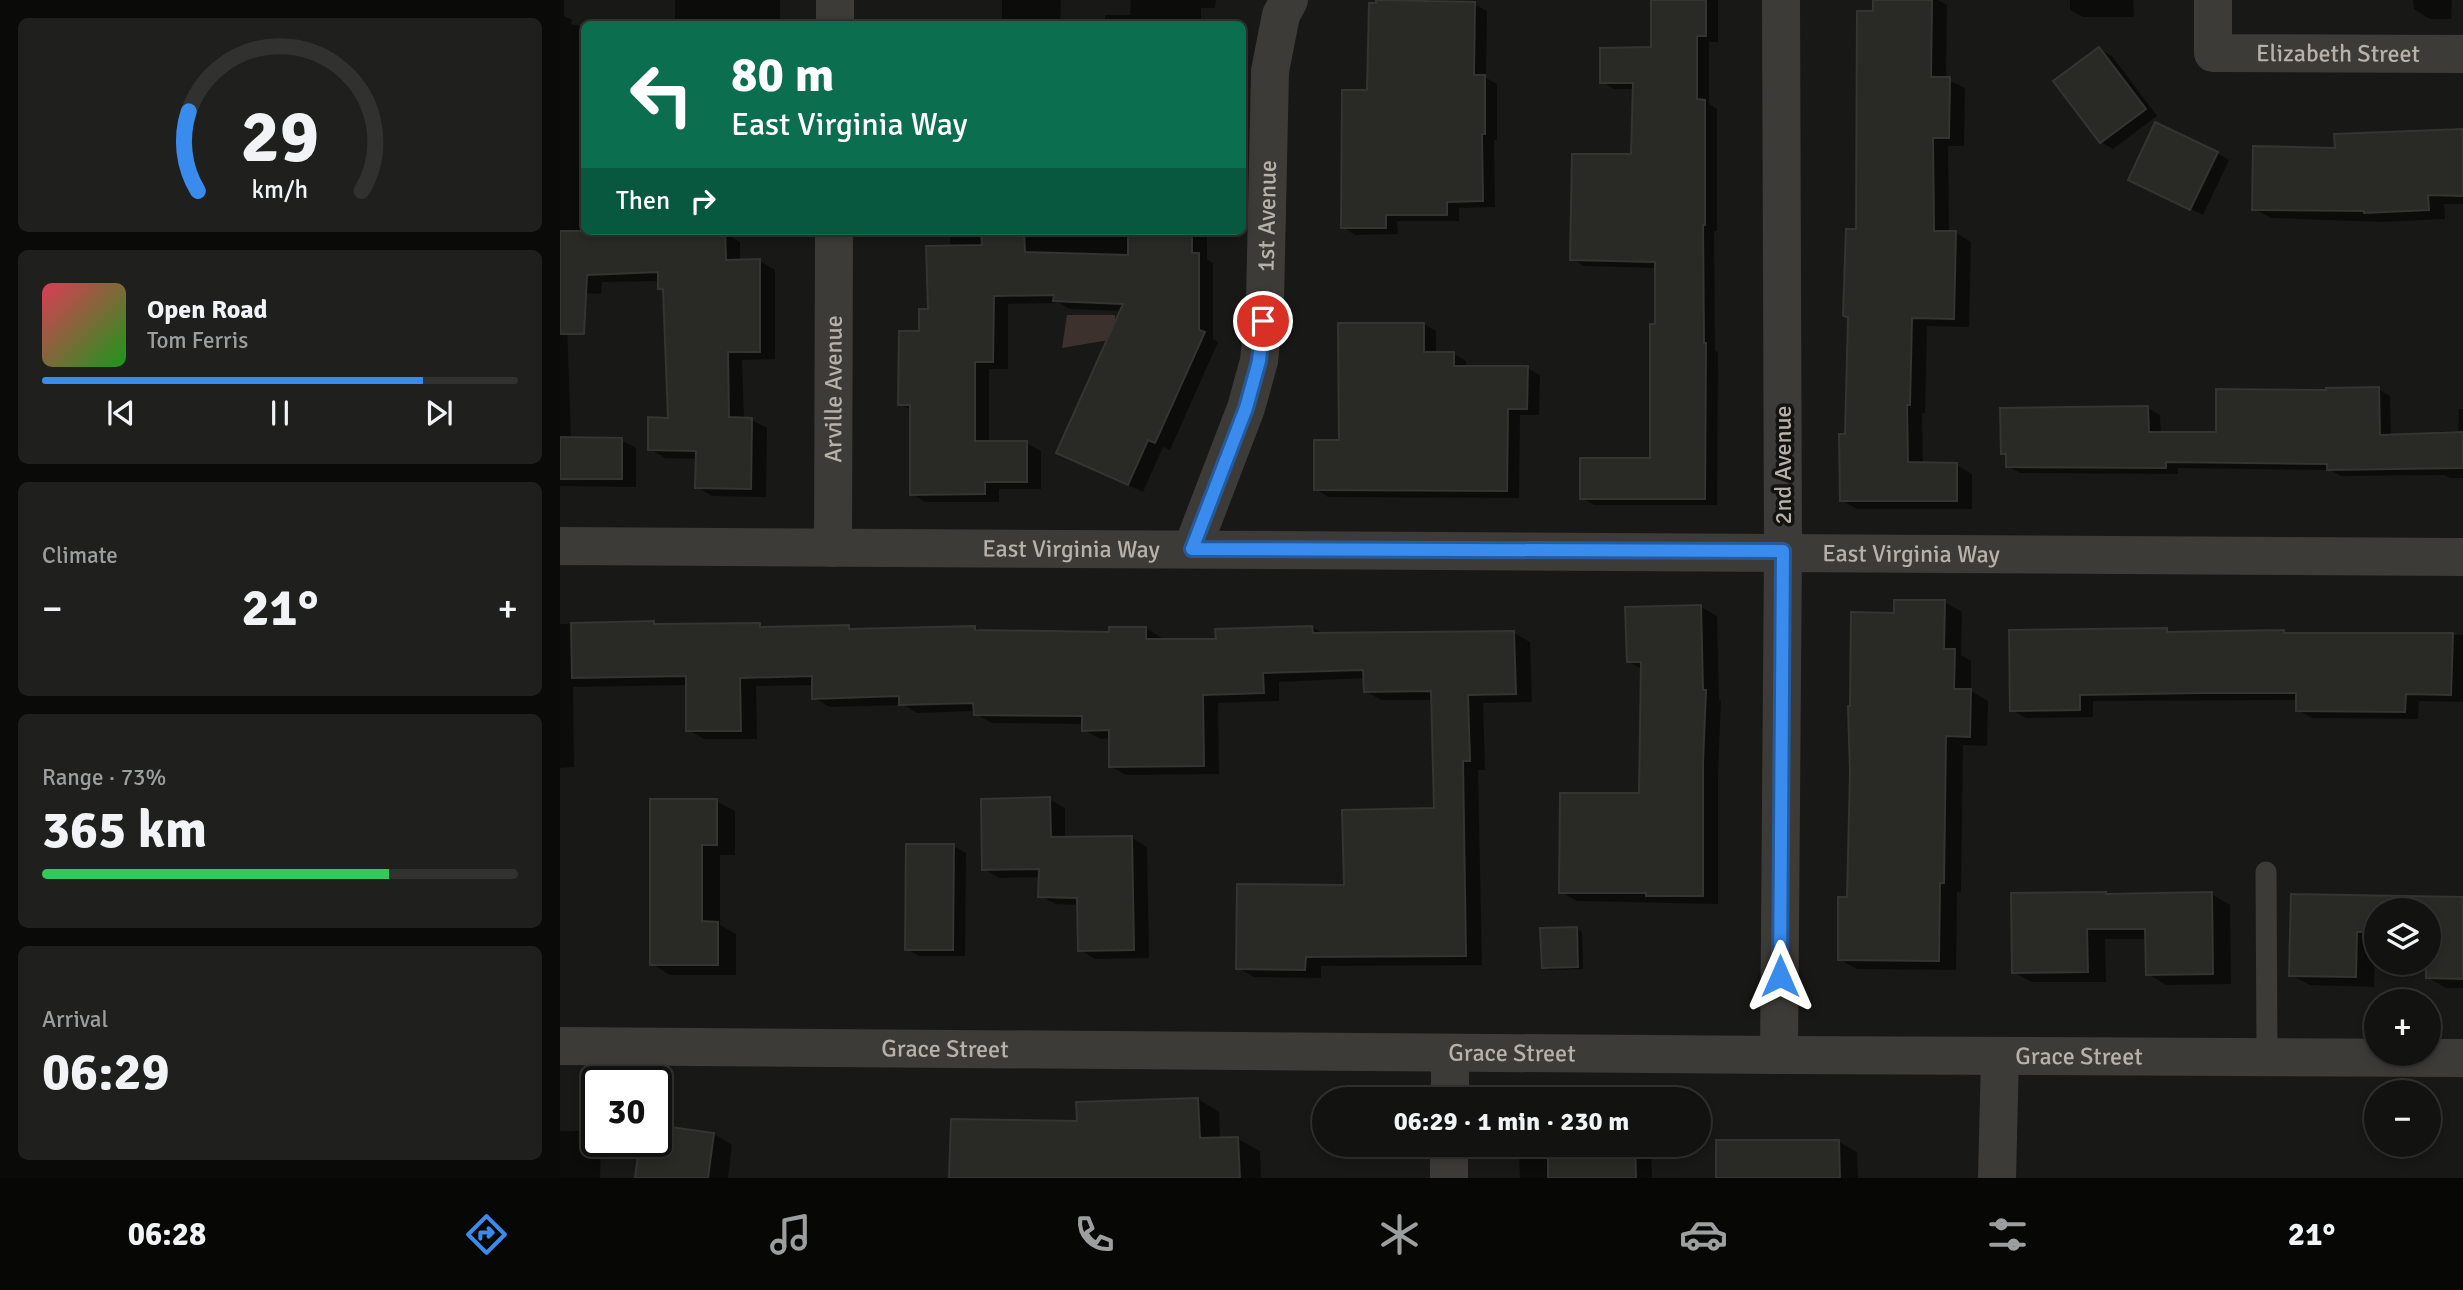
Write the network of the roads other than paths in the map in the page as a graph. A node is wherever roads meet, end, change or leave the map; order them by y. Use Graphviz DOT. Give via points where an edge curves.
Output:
graph roads {
  1 [pos="835,0"];
  2 [pos="1289,0"];
  3 [pos="1781,0"];
  4 [pos="2213,0"];
  5 [pos="835,21"];
  6 [pos="2463,54"];
  7 [pos="834,235"];
  8 [pos="560,546"];
  9 [pos="834,548"];
  10 [pos="1192,549"];
  11 [pos="1783,551"];
  12 [pos="2463,556"];
  13 [pos="2266,872"];
  14 [pos="560,1046"];
  15 [pos="1450,1053"];
  16 [pos="1779,1055"];
  17 [pos="2000,1056"];
  18 [pos="2267,1056"];
  19 [pos="2463,1058"];
  20 [pos="1450,1087"];
  21 [pos="1450,1157"];
  22 [pos="1449,1178"];
  23 [pos="1997,1178"];
  1 -- 5 [label="street"];
  2 -- 10 [label="street, 1st Avenue" via="1281,15 1270,71 1265,301 1259,361 1246,408"];
  3 -- 11 [label="street, 2nd Avenue"];
  4 -- 6 [label="street, Elizabeth Street" via="2213,53"];
  7 -- 9 [label="street, Arville Avenue"];
  8 -- 9 [label="street, East Virginia Way"];
  9 -- 10 [label="street, East Virginia Way"];
  10 -- 11 [label="street, East Virginia Way"];
  11 -- 12 [label="street, East Virginia Way"];
  11 -- 16 [label="street, 2nd Avenue"];
  13 -- 18 [label="lane"];
  14 -- 15 [label="street, Grace Street"];
  15 -- 16 [label="street, Grace Street"];
  15 -- 20 [label="street"];
  16 -- 17 [label="street, Grace Street"];
  17 -- 18 [label="street, Grace Street"];
  17 -- 23 [label="street"];
  18 -- 19 [label="street, Grace Street"];
  21 -- 22 [label="street"];
}
